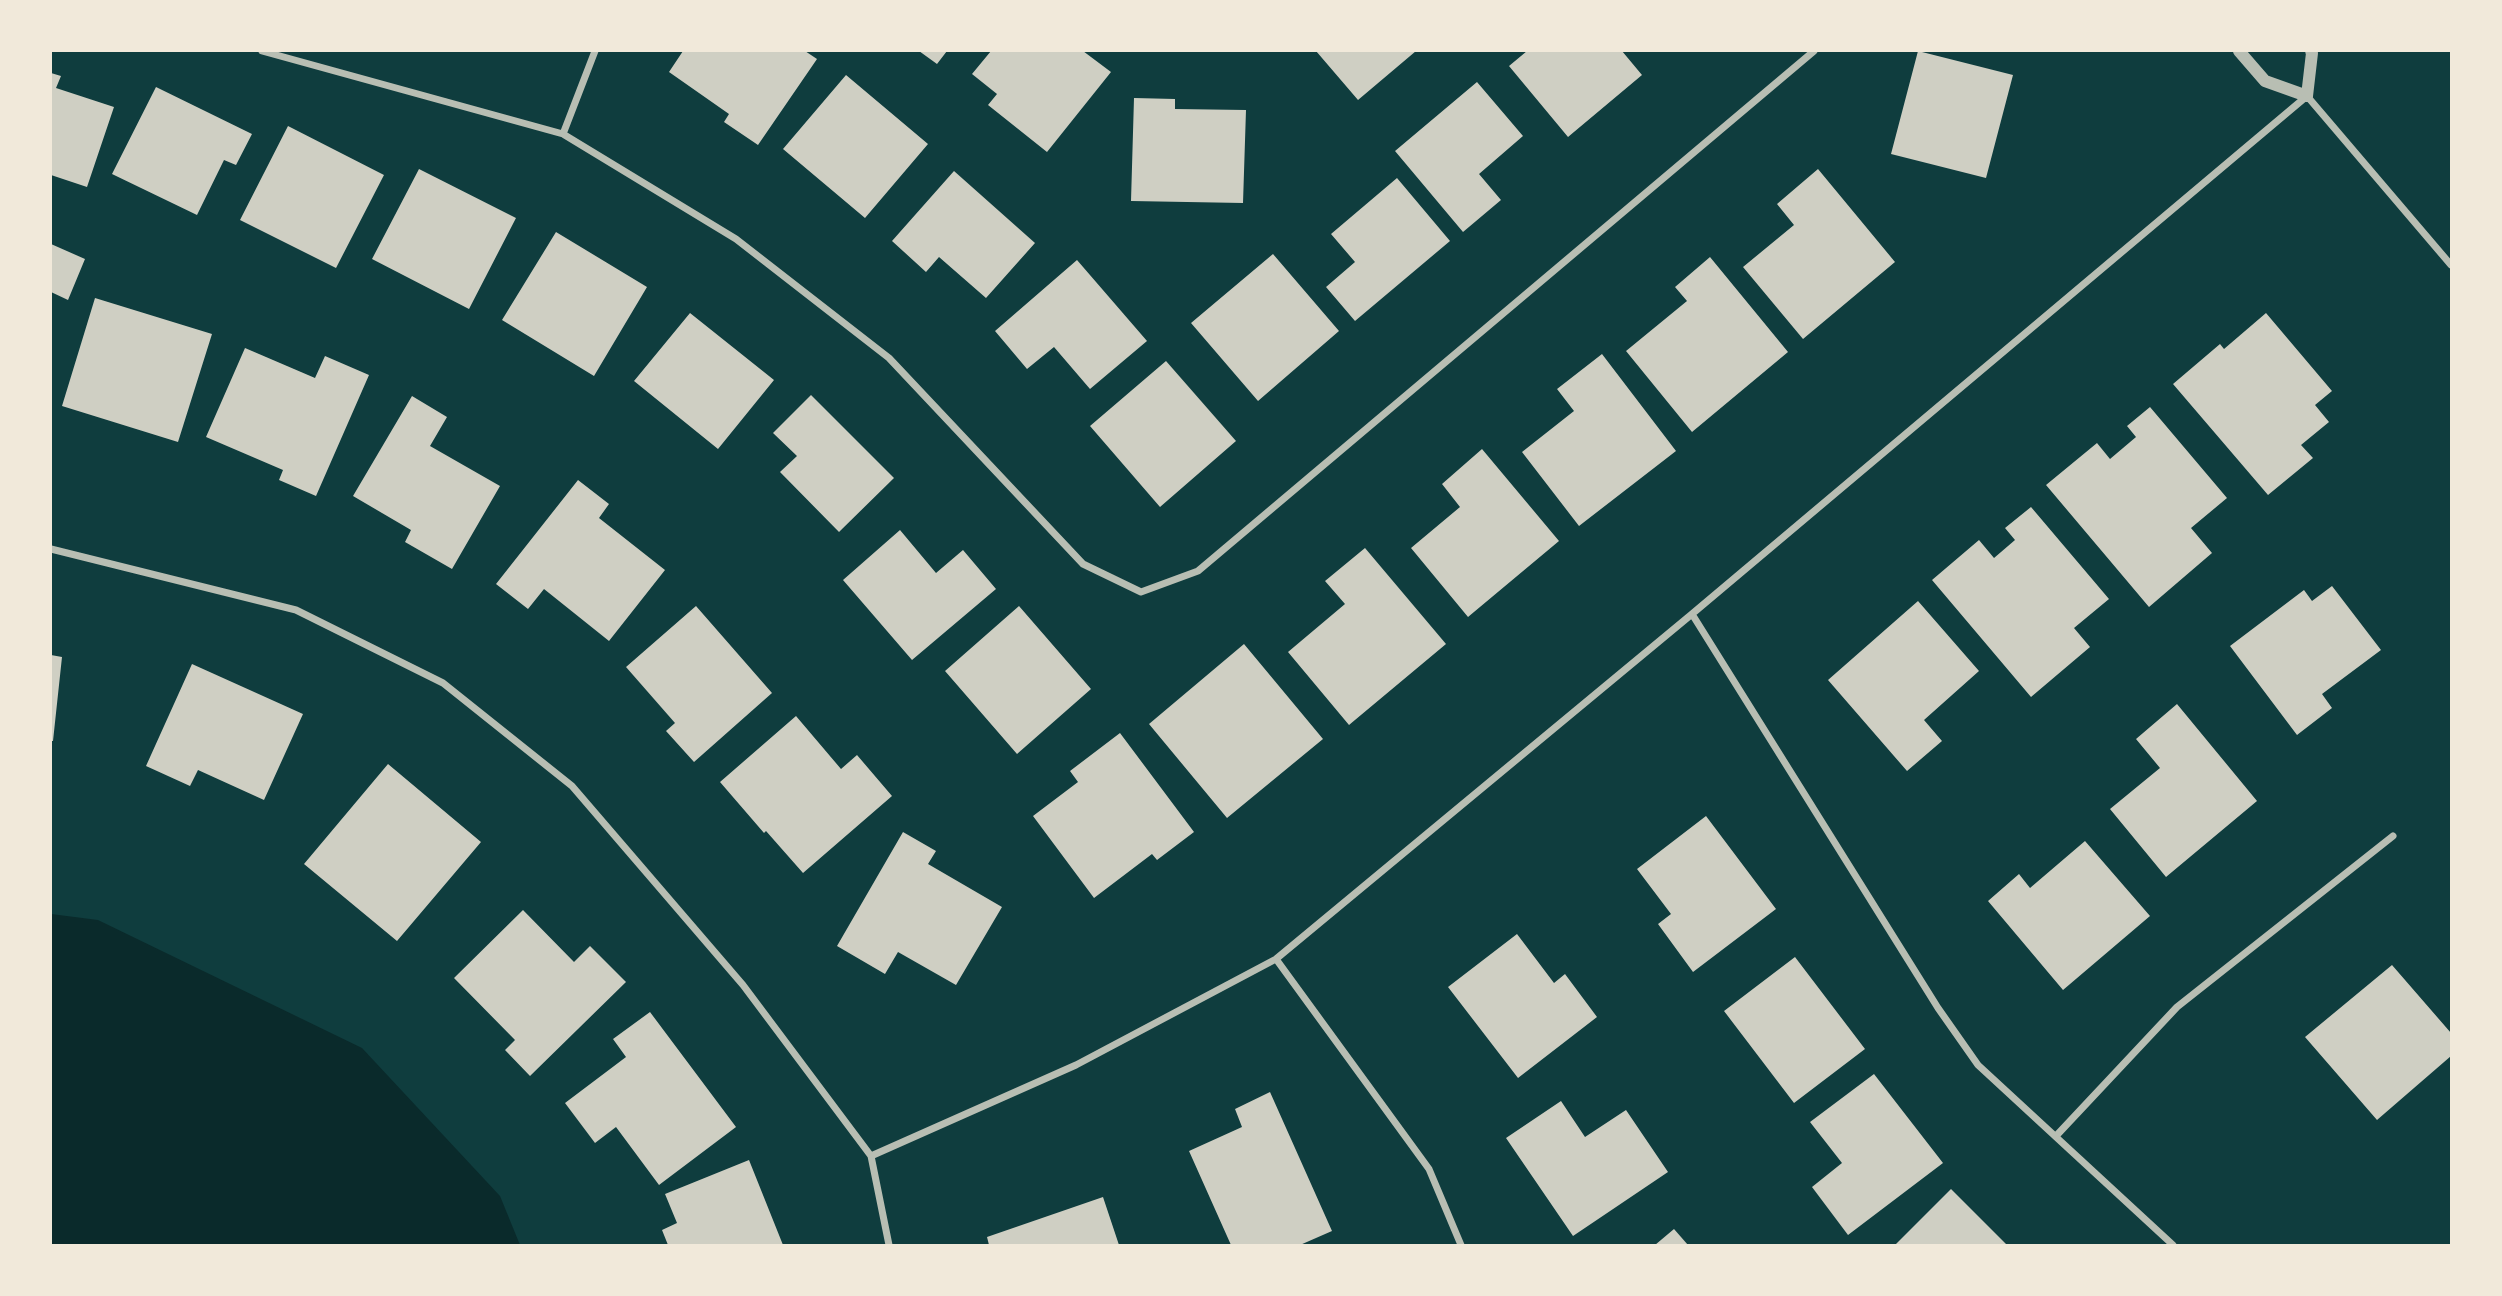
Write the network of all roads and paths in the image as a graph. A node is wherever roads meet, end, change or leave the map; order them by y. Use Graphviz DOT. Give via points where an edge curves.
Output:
graph roads {
  1 [pos="262,51"];
  2 [pos="595,51"];
  3 [pos="1814,51"];
  4 [pos="2239,51"];
  5 [pos="2311,51"];
  6 [pos="2307,96"];
  7 [pos="563,134"];
  8 [pos="2451,265"];
  9 [pos="51,549"];
  10 [pos="1692,614"];
  11 [pos="2393,836"];
  12 [pos="1276,959"];
  13 [pos="2056,1136"];
  14 [pos="871,1156"];
  15 [pos="889,1245"];
  16 [pos="1461,1245"];
  17 [pos="2173,1245"];
  1 -- 7 [label="street"];
  2 -- 7 [label="street"];
  3 -- 7 [label="street" via="1198,571 1142,592 1083,564 889,358 736,239"];
  4 -- 6 [label="street" via="2265,81"];
  5 -- 6 [label="street"];
  6 -- 8 [label="street"];
  6 -- 10 [label="street"];
  9 -- 14 [label="street" via="296,610 443,682 572,786 743,985"];
  10 -- 12 [label="street"];
  10 -- 13 [label="street" via="1938,1008 1979,1065"];
  11 -- 13 [label="street" via="2178,1007"];
  12 -- 14 [label="street" via="1076,1065"];
  12 -- 16 [label="street" via="1429,1169"];
  13 -- 17 [label="street"];
  14 -- 15 [label="street"];
}
